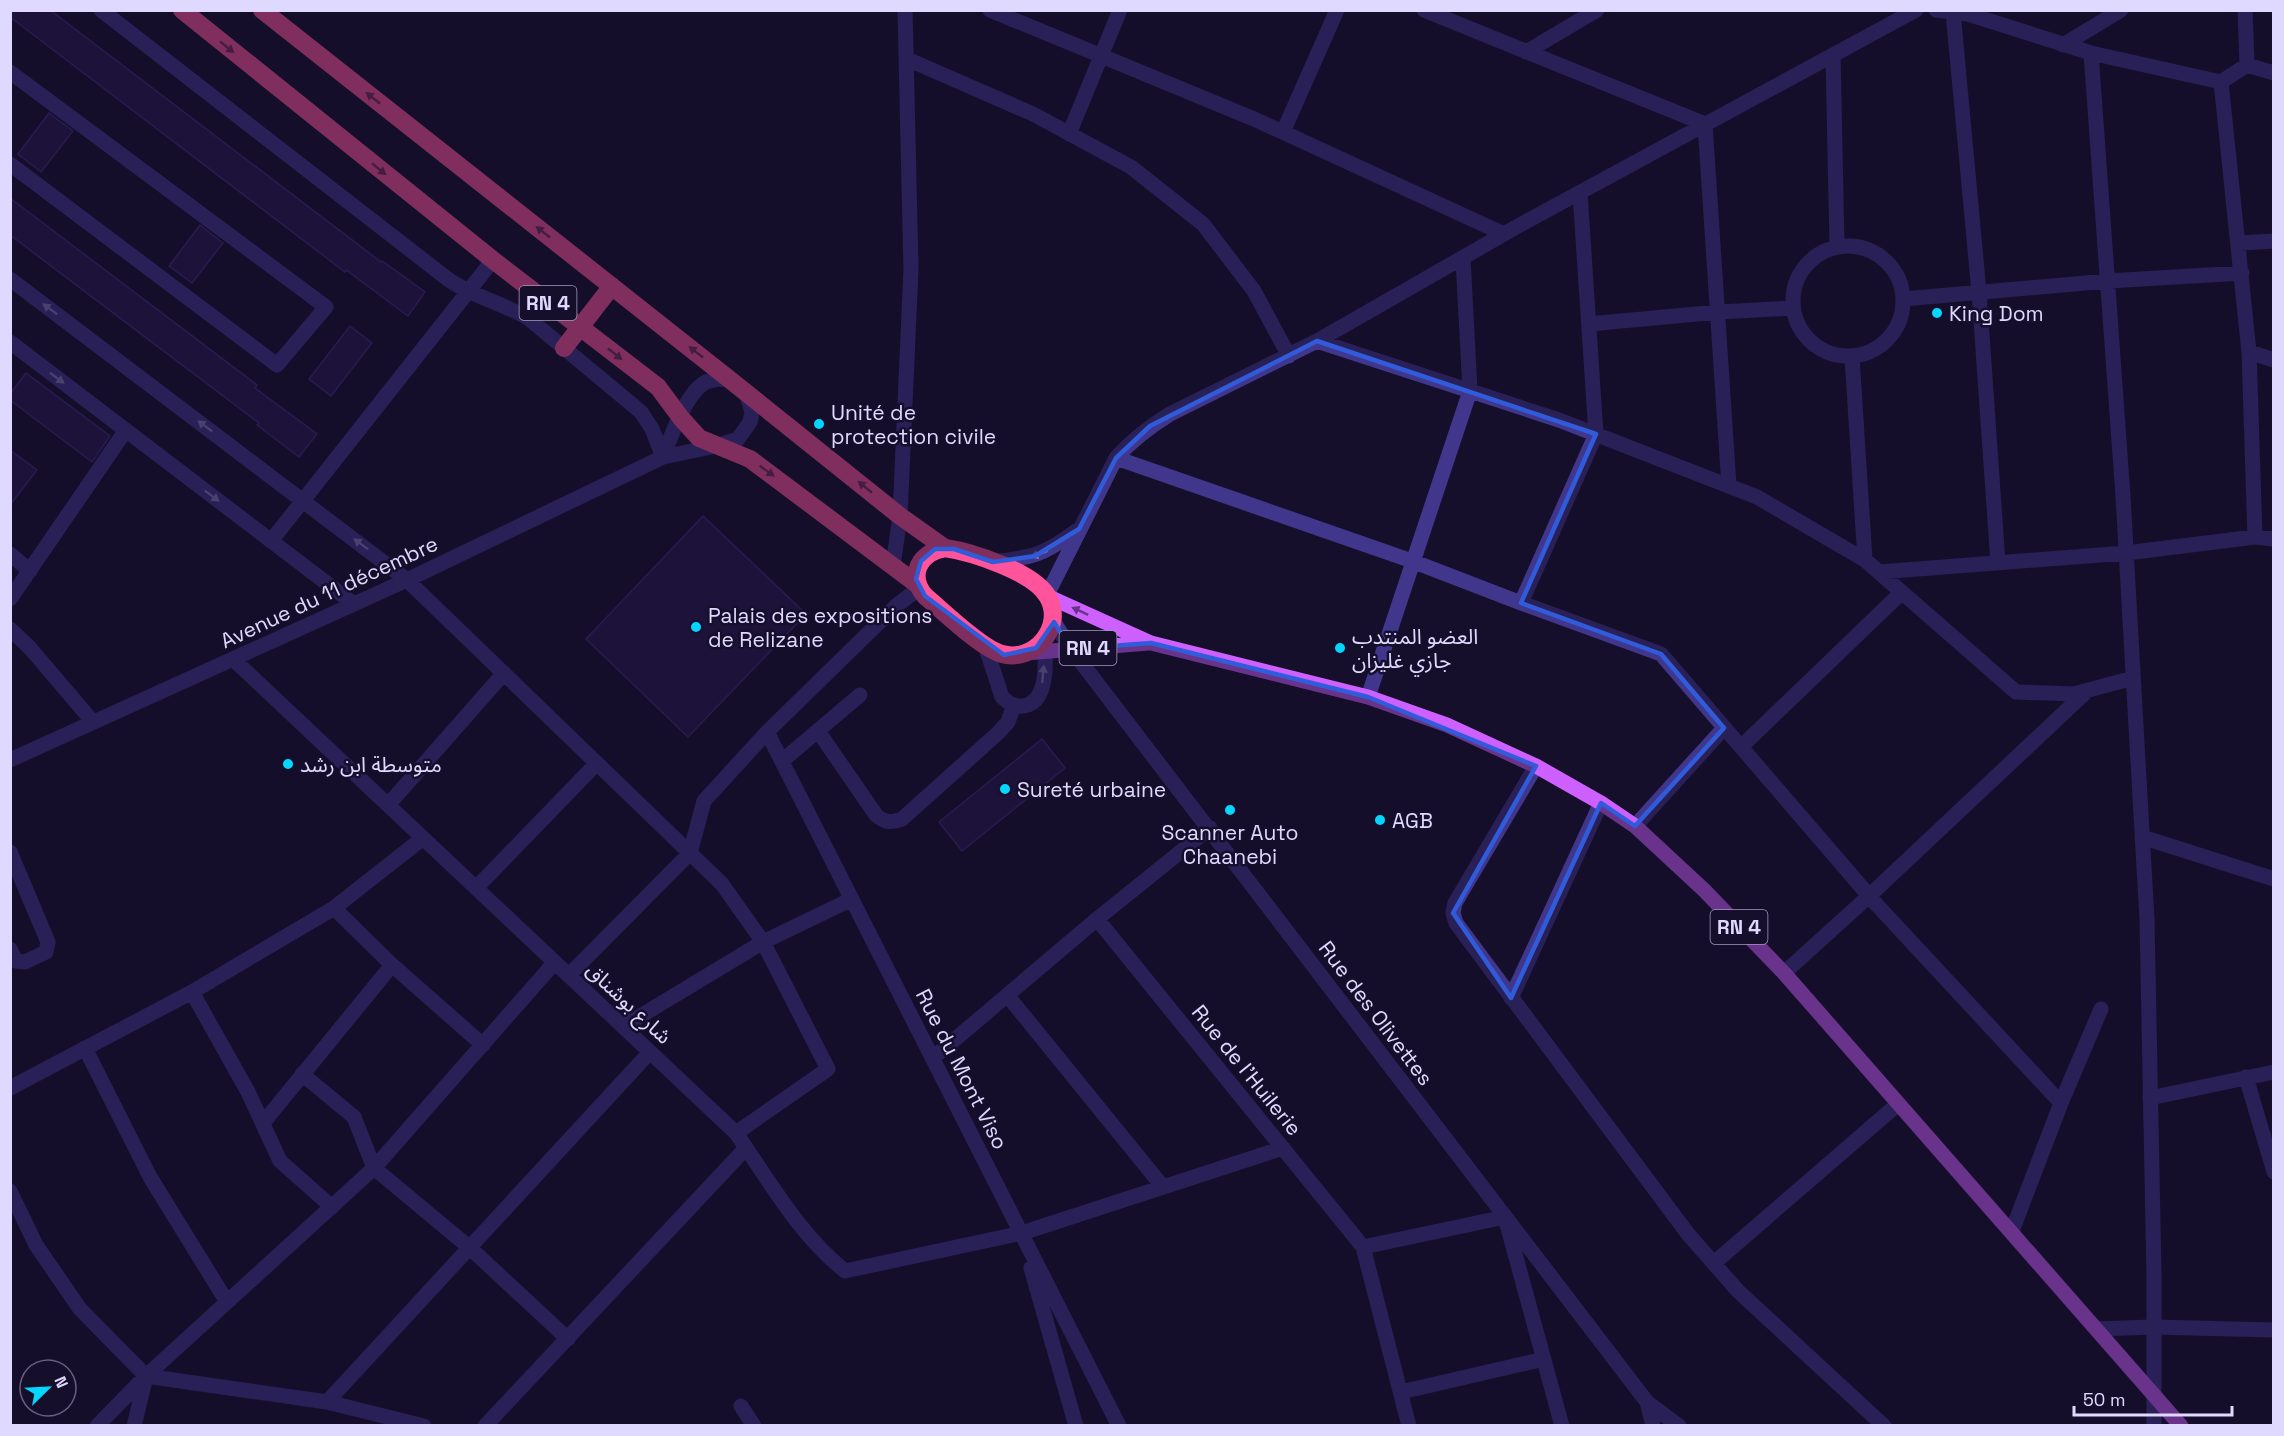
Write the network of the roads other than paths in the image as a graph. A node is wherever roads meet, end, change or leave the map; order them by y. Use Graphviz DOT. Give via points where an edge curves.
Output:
graph roads {
  1 [pos="101,10"];
  2 [pos="182,10"];
  3 [pos="262,10"];
  4 [pos="905,10"];
  5 [pos="990,10"];
  6 [pos="1120,10"];
  7 [pos="1336,10"];
  8 [pos="1424,10"];
  9 [pos="1597,10"];
  10 [pos="1936,10"];
  11 [pos="2121,10"];
  12 [pos="2245,10"];
  13 [pos="1910,12"];
  14 [pos="1953,12"];
  15 [pos="2063,45"];
  16 [pos="1526,52"];
  17 [pos="2091,53"];
  18 [pos="1833,55"];
  19 [pos="1101,56"];
  20 [pos="906,59"];
  21 [pos="2247,65"];
  22 [pos="10,72"];
  23 [pos="2274,73"];
  24 [pos="2221,82"];
  25 [pos="1706,124"];
  26 [pos="1283,132"];
  27 [pos="1069,134"];
  28 [pos="10,164"];
  29 [pos="1580,193"];
  30 [pos="1504,234"];
  31 [pos="2274,241"];
  32 [pos="2240,243"];
  33 [pos="1837,246"];
  34 [pos="1463,258"];
  35 [pos="493,260"];
  36 [pos="2242,273"];
  37 [pos="10,279"];
  38 [pos="2108,281"];
  39 [pos="612,286"];
  40 [pos="469,292"];
  41 [pos="1979,292"];
  42 [pos="1904,299"];
  43 [pos="1792,308"];
  44 [pos="1718,312"];
  45 [pos="1589,324"];
  46 [pos="580,327"];
  47 [pos="1317,341"];
  48 [pos="10,342"];
  49 [pos="564,348"];
  50 [pos="2249,352"];
  51 [pos="1289,356"];
  52 [pos="1852,357"];
  53 [pos="2274,360"];
  54 [pos="729,379"];
  55 [pos="1470,391"];
  56 [pos="746,392"];
  57 [pos="681,418"];
  58 [pos="126,430"];
  59 [pos="1596,435"];
  60 [pos="716,446"];
  61 [pos="663,457"];
  62 [pos="1116,458"];
  63 [pos="1730,486"];
  64 [pos="303,501"];
  65 [pos="900,516"];
  66 [pos="1078,529"];
  67 [pos="2255,537"];
  68 [pos="2274,539"];
  69 [pos="271,541"];
  70 [pos="945,548"];
  71 [pos="2127,553"];
  72 [pos="10,554"];
  73 [pos="1865,560"];
  74 [pos="1412,561"];
  75 [pos="993,562"];
  76 [pos="1998,562"];
  77 [pos="893,566"];
  78 [pos="30,571"];
  79 [pos="1879,572"];
  80 [pos="407,580"];
  81 [pos="919,588"];
  82 [pos="1902,592"];
  83 [pos="1047,596"];
  84 [pos="10,599"];
  85 [pos="1521,603"];
  86 [pos="354,604"];
  87 [pos="1052,619"];
  88 [pos="10,629"];
  89 [pos="1151,643"];
  90 [pos="985,645"];
  91 [pos="1045,645"];
  92 [pos="1071,649"];
  93 [pos="233,659"];
  94 [pos="504,673"];
  95 [pos="2133,678"];
  96 [pos="2088,690"];
  97 [pos="861,695"];
  98 [pos="1368,697"];
  99 [pos="1014,705"];
  100 [pos="93,722"];
  101 [pos="1724,728"];
  102 [pos="818,731"];
  103 [pos="767,732"];
  104 [pos="1741,747"];
  105 [pos="10,760"];
  106 [pos="782,760"];
  107 [pos="597,763"];
  108 [pos="1536,766"];
  109 [pos="1601,803"];
  110 [pos="388,805"];
  111 [pos="1635,826"];
  112 [pos="1210,828"];
  113 [pos="2142,837"];
  114 [pos="423,838"];
  115 [pos="10,852"];
  116 [pos="690,853"];
  117 [pos="2274,879"];
  118 [pos="476,888"];
  119 [pos="1869,896"];
  120 [pos="852,899"];
  121 [pos="334,908"];
  122 [pos="1097,919"];
  123 [pos="763,942"];
  124 [pos="10,949"];
  125 [pos="555,962"];
  126 [pos="392,965"];
  127 [pos="1784,973"];
  128 [pos="569,975"];
  129 [pos="192,992"];
  130 [pos="1007,995"];
  131 [pos="1510,998"];
  132 [pos="2101,1009"];
  133 [pos="624,1026"];
  134 [pos="483,1045"];
  135 [pos="85,1048"];
  136 [pos="650,1052"];
  137 [pos="933,1058"];
  138 [pos="2274,1071"];
  139 [pos="302,1074"];
  140 [pos="2246,1077"];
  141 [pos="10,1088"];
  142 [pos="2150,1098"];
  143 [pos="2061,1103"];
  144 [pos="1898,1104"];
  145 [pos="263,1123"];
  146 [pos="736,1133"];
  147 [pos="746,1148"];
  148 [pos="1283,1148"];
  149 [pos="374,1168"];
  150 [pos="2274,1172"];
  151 [pos="1163,1187"];
  152 [pos="10,1191"];
  153 [pos="332,1207"];
  154 [pos="1505,1217"];
  155 [pos="2012,1231"];
  156 [pos="1022,1233"];
  157 [pos="1363,1247"];
  158 [pos="470,1248"];
  159 [pos="1714,1263"];
  160 [pos="228,1302"];
  161 [pos="2153,1327"];
  162 [pos="2096,1329"];
  163 [pos="2274,1330"];
  164 [pos="567,1339"];
  165 [pos="1544,1359"];
  166 [pos="146,1376"];
  167 [pos="1401,1392"];
  168 [pos="2154,1393"];
  169 [pos="327,1402"];
  170 [pos="1647,1402"];
  171 [pos="741,1406"];
  172 [pos="366,1419"];
  173 [pos="97,1425"];
  174 [pos="134,1425"];
  175 [pos="424,1425"];
  176 [pos="485,1425"];
  177 [pos="754,1425"];
  178 [pos="1076,1425"];
  179 [pos="1119,1425"];
  180 [pos="1409,1425"];
  181 [pos="1562,1425"];
  182 [pos="1653,1425"];
  183 [pos="1679,1425"];
  184 [pos="1884,1425"];
  185 [pos="2154,1425"];
  186 [pos="2181,1425"];
  1 -- 40 [label="street"];
  2 -- 35 [label="highway, RN 4, one-way"];
  39 -- 3 [label="highway, RN 4, one-way"];
  4 -- 20 [label="street"];
  5 -- 19 [label="street"];
  6 -- 19 [label="street"];
  7 -- 26 [label="street"];
  8 -- 16 [label="street"];
  9 -- 16 [label="street"];
  10 -- 14 [label="street"];
  11 -- 15 [label="street"];
  12 -- 21 [label="street"];
  13 -- 18 [label="street"];
  14 -- 15 [label="street"];
  14 -- 41 [label="street"];
  15 -- 17 [label="street"];
  16 -- 25 [label="street"];
  17 -- 24 [label="street"];
  17 -- 38 [label="street"];
  18 -- 25 [label="street"];
  18 -- 33 [label="street"];
  19 -- 26 [label="street"];
  19 -- 27 [label="street"];
  20 -- 27 [label="street" via="1033,114"];
  20 -- 65 [label="street" via="911,269"];
  21 -- 23 [label="street"];
  21 -- 24 [label="street"];
  22 -- 28 [label="street" via="326,307 278,365"];
  24 -- 32 [label="street"];
  25 -- 29 [label="street"];
  25 -- 44 [label="street"];
  26 -- 30 [label="street"];
  27 -- 51 [label="street" via="1131,167 1203,224 1254,291"];
  29 -- 30 [label="street"];
  29 -- 45 [label="street"];
  30 -- 34 [label="street"];
  31 -- 32 [label="street"];
  32 -- 36 [label="street"];
  33 -- 42 [label="street" via="1856,246 1874,252 1889,264"];
  33 -- 43 [label="street" via="1821,252 1798,275"];
  34 -- 47 [label="street"];
  34 -- 55 [label="street"];
  35 -- 40 [label="street"];
  35 -- 46 [label="highway, RN 4"];
  36 -- 38 [label="street"];
  36 -- 50 [label="street"];
  64 -- 37 [label="street, one-way"];
  38 -- 41 [label="street"];
  38 -- 71 [label="street"];
  39 -- 46 [label="highway"];
  54 -- 39 [label="highway, RN 4, one-way"];
  40 -- 49 [label="street" via="528,318"];
  40 -- 64 [label="street"];
  41 -- 42 [label="street"];
  41 -- 76 [label="street"];
  42 -- 52 [label="street" via="1902,316 1889,338 1869,352"];
  43 -- 44 [label="street"];
  43 -- 52 [label="street" via="1797,324 1820,349"];
  44 -- 45 [label="street"];
  44 -- 63 [label="street"];
  45 -- 59 [label="street"];
  46 -- 49 [label="highway"];
  46 -- 57 [label="highway, RN 4, one-way" via="658,387"];
  47 -- 51 [label="street"];
  47 -- 55 [label="street"];
  48 -- 58 [label="street, one-way"];
  49 -- 61 [label="street" via="641,412"];
  50 -- 53 [label="street"];
  50 -- 67 [label="street"];
  51 -- 62 [label="street" via="1170,414 1131,441"];
  52 -- 73 [label="street"];
  54 -- 56 [label="highway, RN 4"];
  54 -- 57 [label="street" via="706,382 697,388"];
  55 -- 59 [label="street"];
  55 -- 74 [label="street"];
  56 -- 60 [label="street" via="752,412 745,431 738,439"];
  65 -- 56 [label="highway, RN 4, one-way"];
  57 -- 60 [label="highway, RN 4" via="699,438"];
  57 -- 61 [label="street"];
  58 -- 69 [label="street, one-way"];
  58 -- 78 [label="street"];
  59 -- 63 [label="street"];
  59 -- 85 [label="street"];
  60 -- 61 [label="street, Avenue du 11 décembre"];
  60 -- 77 [label="highway, RN 4, one-way" via="750,459"];
  61 -- 80 [label="street, Avenue du 11 décembre"];
  62 -- 66 [label="street"];
  62 -- 74 [label="street"];
  63 -- 73 [label="street" via="1757,497"];
  64 -- 69 [label="street"];
  80 -- 64 [label="street, one-way"];
  65 -- 70 [label="highway, RN 4"];
  65 -- 77 [label="street"];
  66 -- 75 [label="street, one-way" via="1035,556"];
  66 -- 83 [label="street"];
  67 -- 68 [label="street"];
  67 -- 71 [label="street"];
  69 -- 86 [label="street"];
  70 -- 75 [label="highway"];
  70 -- 81 [label="highway" via="927,554 921,561 917,570"];
  71 -- 76 [label="street"];
  71 -- 95 [label="street"];
  72 -- 78 [label="street"];
  73 -- 79 [label="street"];
  74 -- 85 [label="street"];
  74 -- 98 [label="street"];
  75 -- 83 [label="highway" via="1038,585"];
  76 -- 79 [label="street"];
  77 -- 81 [label="highway, RN 4"];
  78 -- 84 [label="street"];
  79 -- 82 [label="street"];
  80 -- 86 [label="street, Avenue du 11 décembre"];
  80 -- 94 [label="street"];
  81 -- 90 [label="highway"];
  81 -- 103 [label="street"];
  82 -- 96 [label="street" via="2016,692 2074,694"];
  82 -- 104 [label="street"];
  83 -- 87 [label="highway"];
  89 -- 83 [label="main road, RN 4, one-way"];
  85 -- 101 [label="street" via="1661,654"];
  86 -- 93 [label="street, Avenue du 11 décembre"];
  87 -- 91 [label="highway"];
  87 -- 92 [label="street, Rue des Olivettes"];
  88 -- 100 [label="street"];
  89 -- 92 [label="main road, RN 4"];
  89 -- 98 [label="main road, RN 4"];
  90 -- 91 [label="highway" via="1004,655 1026,654"];
  90 -- 99 [label="street" via="998,691"];
  91 -- 92 [label="main road, RN 4"];
  99 -- 91 [label="street, one-way" via="1028,705 1039,695"];
  92 -- 112 [label="street, Rue des Olivettes"];
  93 -- 100 [label="street, Avenue du 11 décembre"];
  93 -- 110 [label="street, شارع بوشناق"];
  94 -- 107 [label="street"];
  94 -- 110 [label="street"];
  95 -- 96 [label="street"];
  95 -- 113 [label="street"];
  96 -- 119 [label="street"];
  97 -- 102 [label="street"];
  98 -- 108 [label="main road, RN 4" via="1447,725"];
  99 -- 102 [label="street" via="1008,722 998,733 902,819 893,822 876,815"];
  100 -- 105 [label="street, Avenue du 11 décembre"];
  101 -- 104 [label="street"];
  101 -- 111 [label="street"];
  102 -- 106 [label="street"];
  103 -- 106 [label="street, Rue du Mont Viso"];
  103 -- 116 [label="street" via="704,801"];
  104 -- 119 [label="street"];
  106 -- 120 [label="street, Rue du Mont Viso"];
  107 -- 116 [label="street"];
  107 -- 118 [label="street"];
  108 -- 109 [label="main road, RN 4"];
  108 -- 131 [label="street" via="1455,903 1453,914"];
  109 -- 111 [label="main road, RN 4"];
  109 -- 131 [label="street"];
  110 -- 114 [label="street, شارع بوشناق"];
  111 -- 127 [label="main road, RN 4"];
  112 -- 122 [label="street"];
  112 -- 154 [label="street, Rue des Olivettes"];
  113 -- 117 [label="street"];
  113 -- 142 [label="street"];
  114 -- 118 [label="street, شارع بوشناق"];
  114 -- 121 [label="street"];
  115 -- 124 [label="street" via="48,942 46,952 25,962 16,961"];
  116 -- 123 [label="street" via="722,885"];
  116 -- 128 [label="street"];
  118 -- 125 [label="street, شارع بوشناق"];
  119 -- 127 [label="street"];
  119 -- 143 [label="street"];
  120 -- 123 [label="street"];
  120 -- 137 [label="street, Rue du Mont Viso"];
  121 -- 126 [label="street"];
  121 -- 129 [label="street"];
  122 -- 130 [label="street"];
  122 -- 148 [label="street, Rue de l'Huilerie"];
  123 -- 133 [label="street"];
  123 -- 146 [label="street" via="828,1069"];
  125 -- 128 [label="street, شارع بوشناق"];
  125 -- 134 [label="street"];
  126 -- 134 [label="street"];
  126 -- 139 [label="street"];
  127 -- 144 [label="main road, RN 4"];
  128 -- 133 [label="street, شارع بوشناق"];
  129 -- 135 [label="street"];
  129 -- 145 [label="street"];
  130 -- 137 [label="street"];
  130 -- 151 [label="street"];
  131 -- 159 [label="street"];
  132 -- 143 [label="street"];
  133 -- 136 [label="street, شارع بوشناق"];
  134 -- 149 [label="street"];
  135 -- 141 [label="street"];
  135 -- 160 [label="street" via="150,1177"];
  136 -- 146 [label="street, شارع بوشناق"];
  136 -- 158 [label="street"];
  137 -- 156 [label="street, Rue du Mont Viso"];
  138 -- 140 [label="street"];
  139 -- 145 [label="street"];
  139 -- 149 [label="street" via="354,1117"];
  140 -- 142 [label="street"];
  140 -- 150 [label="street"];
  142 -- 161 [label="street"];
  143 -- 155 [label="street"];
  144 -- 155 [label="main road, RN 4"];
  144 -- 159 [label="street"];
  145 -- 153 [label="street" via="280,1161"];
  146 -- 147 [label="street, شارع بوشناق"];
  147 -- 156 [label="street, شارع بوشناق" via="790,1215 845,1271"];
  147 -- 164 [label="street"];
  148 -- 151 [label="street"];
  148 -- 157 [label="street, Rue de l'Huilerie"];
  149 -- 153 [label="street"];
  149 -- 158 [label="street"];
  151 -- 156 [label="street"];
  152 -- 166 [label="street" via="36,1245 80,1309"];
  153 -- 160 [label="street"];
  154 -- 157 [label="street"];
  154 -- 165 [label="street"];
  154 -- 170 [label="street, Rue des Olivettes"];
  155 -- 162 [label="main road, RN 4"];
  156 -- 178 [label="street"];
  156 -- 179 [label="street, Rue du Mont Viso"];
  157 -- 167 [label="street"];
  158 -- 164 [label="street"];
  158 -- 169 [label="street"];
  159 -- 184 [label="street"];
  160 -- 166 [label="street"];
  161 -- 162 [label="street"];
  161 -- 163 [label="street"];
  161 -- 168 [label="street"];
  162 -- 168 [label="main road, RN 4"];
  164 -- 176 [label="street"];
  165 -- 167 [label="street"];
  165 -- 181 [label="street"];
  166 -- 169 [label="street"];
  166 -- 173 [label="street"];
  166 -- 174 [label="street"];
  167 -- 180 [label="street"];
  168 -- 185 [label="street"];
  168 -- 186 [label="main road, RN 4"];
  169 -- 172 [label="street"];
  170 -- 182 [label="street"];
  170 -- 183 [label="street"];
  171 -- 177 [label="street"];
  172 -- 175 [label="street"];
}
